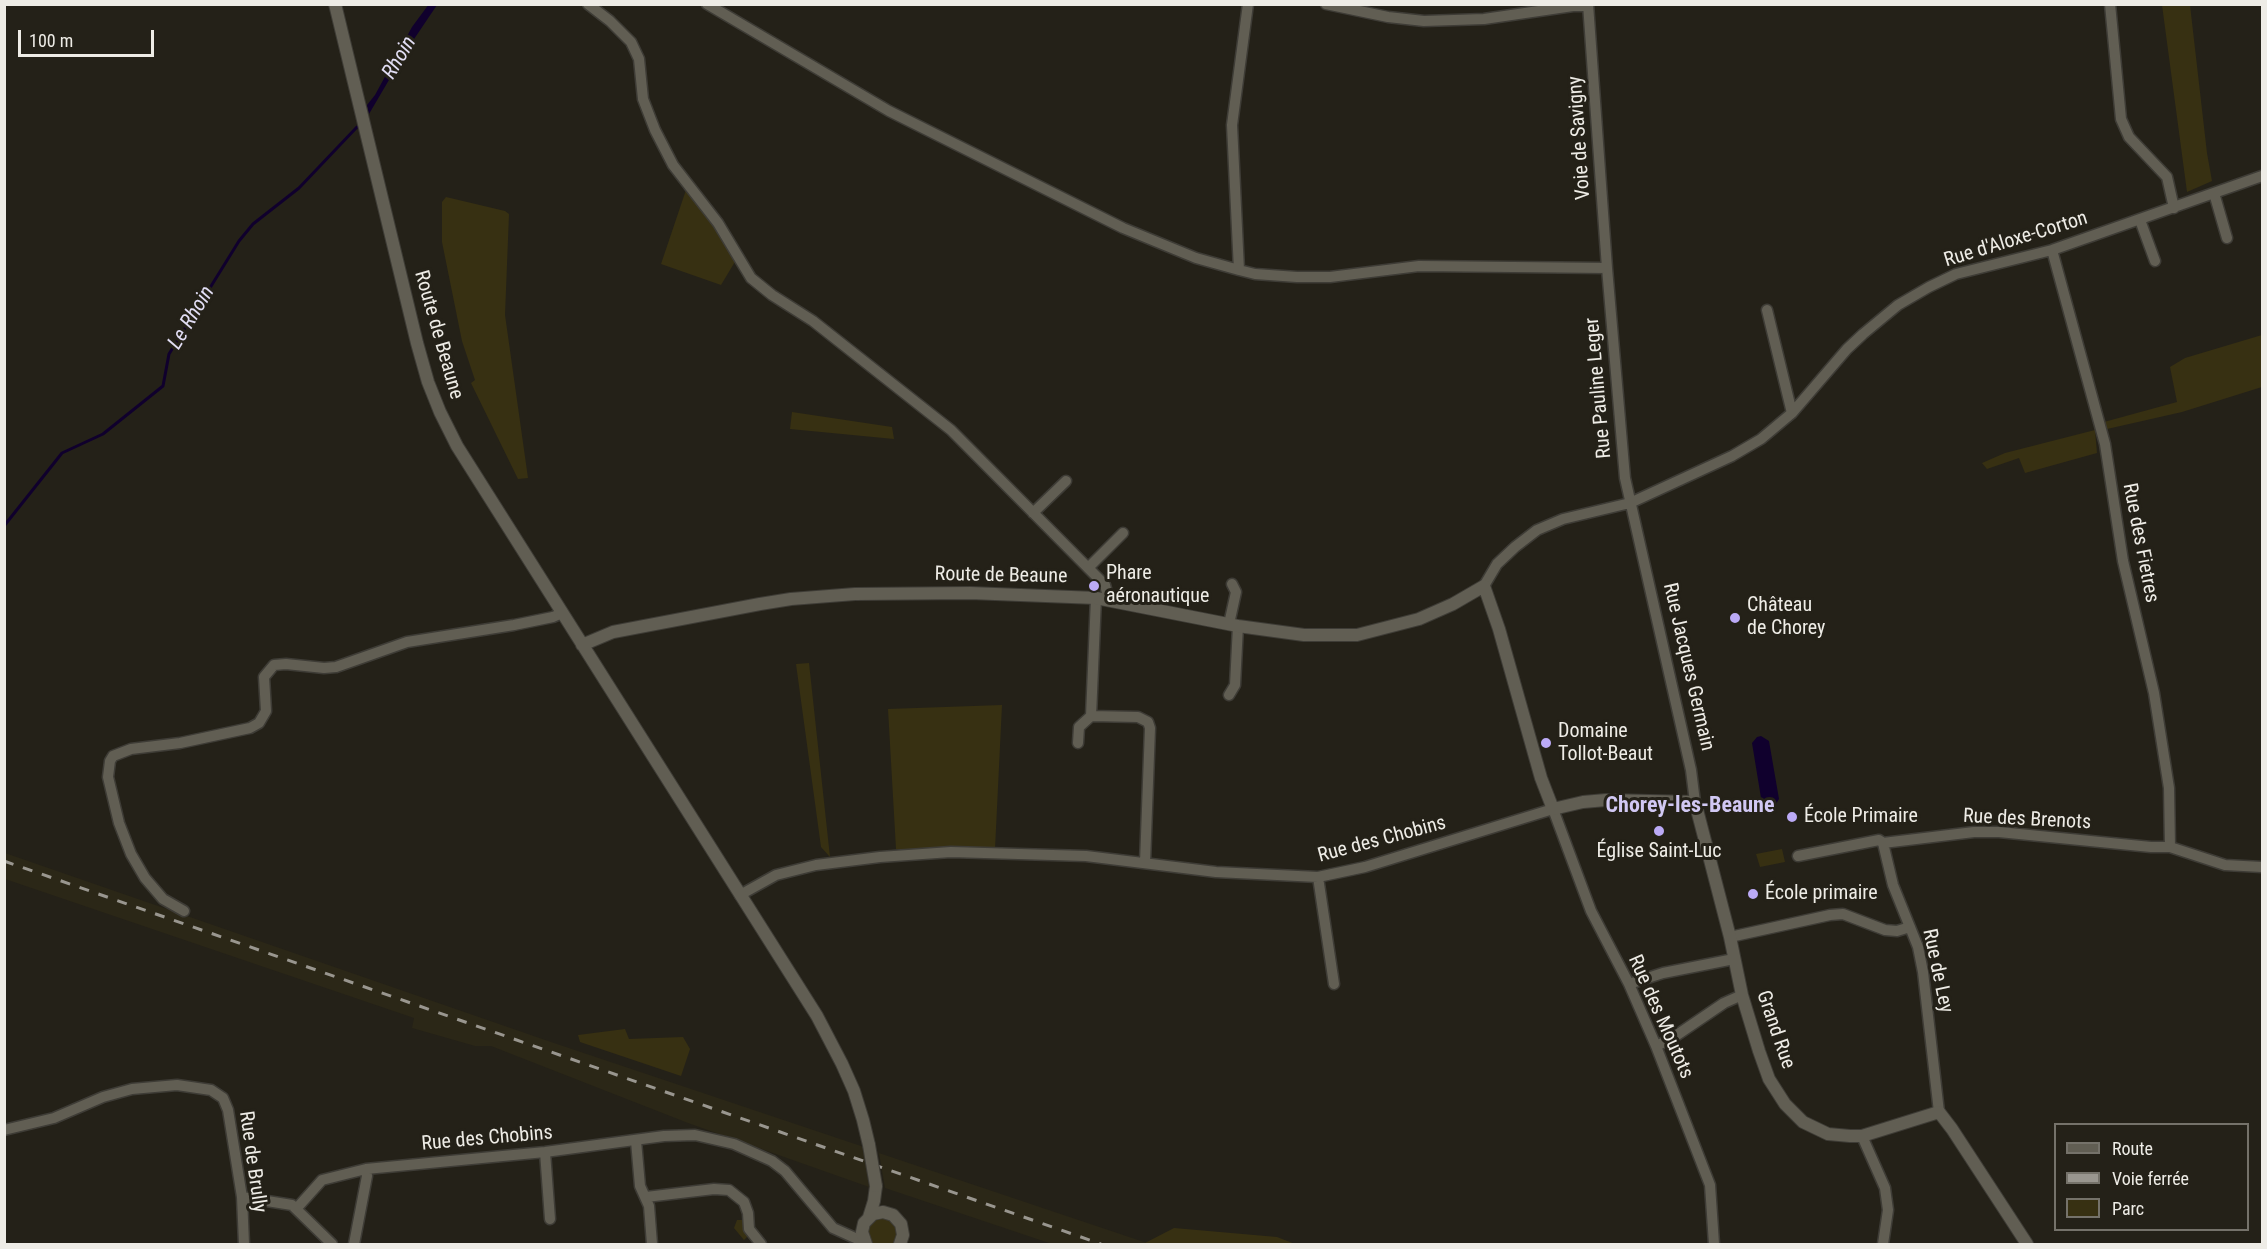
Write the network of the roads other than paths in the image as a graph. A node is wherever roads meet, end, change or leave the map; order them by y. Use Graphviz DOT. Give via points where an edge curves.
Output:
graph roads {
  1 [pos="335,4"];
  2 [pos="588,4"];
  3 [pos="707,4"];
  4 [pos="1248,4"];
  5 [pos="1326,4"];
  6 [pos="2110,4"];
  7 [pos="1588,5"];
  8 [pos="2262,176"];
  9 [pos="2214,193"];
  10 [pos="2174,208"];
  11 [pos="2140,220"];
  12 [pos="2227,238"];
  13 [pos="2052,250"];
  14 [pos="2155,261"];
  15 [pos="1607,268"];
  16 [pos="1239,270"];
  17 [pos="1767,310"];
  18 [pos="1792,413"];
  19 [pos="1066,481"];
  20 [pos="1630,503"];
  21 [pos="1033,513"];
  22 [pos="1123,533"];
  23 [pos="1088,568"];
  24 [pos="1232,584"];
  25 [pos="1484,586"];
  26 [pos="1103,599"];
  27 [pos="562,613"];
  28 [pos="1234,625"];
  29 [pos="582,645"];
  30 [pos="1229,695"];
  31 [pos="1091,716"];
  32 [pos="1078,743"];
  33 [pos="1695,802"];
  34 [pos="1553,809"];
  35 [pos="1705,839"];
  36 [pos="1883,843"];
  37 [pos="2170,847"];
  38 [pos="1798,856"];
  39 [pos="1145,863"];
  40 [pos="2262,867"];
  41 [pos="1318,877"];
  42 [pos="740,895"];
  43 [pos="184,911"];
  44 [pos="1910,927"];
  45 [pos="1730,937"];
  46 [pos="1734,959"];
  47 [pos="1334,984"];
  48 [pos="1629,984"];
  49 [pos="1742,995"];
  50 [pos="1656,1046"];
  51 [pos="1939,1112"];
  52 [pos="4,1130"];
  53 [pos="1862,1136"];
  54 [pos="636,1142"];
  55 [pos="545,1152"];
  56 [pos="366,1169"];
  57 [pos="876,1186"];
  58 [pos="242,1197"];
  59 [pos="646,1197"];
  60 [pos="297,1208"];
  61 [pos="888,1213"];
  62 [pos="550,1219"];
  63 [pos="867,1220"];
  64 [pos="829,1223"];
  65 [pos="865,1243"];
  66 [pos="244,1245"];
  67 [pos="332,1245"];
  68 [pos="354,1245"];
  69 [pos="652,1245"];
  70 [pos="761,1245"];
  71 [pos="900,1245"];
  72 [pos="1714,1245"];
  73 [pos="1883,1245"];
  74 [pos="2027,1245"];
  1 -- 27 [label="street, Route de Beaune" via="428,382 457,446"];
  2 -- 21 [label="street" via="631,42 639,59 643,99 664,147 751,278 813,321 951,430"];
  3 -- 16 [label="street" via="899,116 1123,228 1196,258"];
  4 -- 16 [label="street" via="1232,125"];
  5 -- 7 [label="street" via="1424,21 1484,19"];
  6 -- 10 [label="street" via="2121,119 2129,137 2167,177"];
  7 -- 15 [label="street, Voie de Savigny"];
  8 -- 9 [label="street, Rue d'Aloxe-Corton"];
  9 -- 10 [label="street, Rue d'Aloxe-Corton"];
  9 -- 12 [label="street"];
  10 -- 11 [label="street, Rue d'Aloxe-Corton"];
  11 -- 13 [label="street, Rue d'Aloxe-Corton"];
  11 -- 14 [label="street"];
  13 -- 18 [label="street, Rue d'Aloxe-Corton" via="1956,274 1898,305 1847,349"];
  13 -- 37 [label="street, Rue des Fietres" via="2105,444 2123,561 2154,693 2169,788"];
  15 -- 16 [label="street" via="1419,266 1330,277"];
  15 -- 20 [label="street, Rue Pauline Leger"];
  17 -- 18 [label="street"];
  18 -- 20 [label="street, Rue d'Aloxe-Corton" via="1769,434 1732,456"];
  19 -- 21 [label="street"];
  20 -- 25 [label="street, Rue d'Aloxe-Corton" via="1563,519 1538,530 1497,564"];
  20 -- 33 [label="street, Rue Jacques Germain"];
  21 -- 23 [label="street"];
  22 -- 23 [label="street"];
  23 -- 26 [label="street" via="1105,585"];
  24 -- 28 [label="street" via="1236,592"];
  25 -- 28 [label="street, Route de Beaune" via="1419,619 1357,634 1304,635"];
  25 -- 34 [label="street"];
  26 -- 28 [label="street, Route de Beaune"];
  26 -- 29 [label="street, Route de Beaune" via="970,594 802,598 613,632"];
  26 -- 31 [label="street"];
  27 -- 29 [label="street, Route de Beaune"];
  27 -- 43 [label="street" via="407,642 336,667 274,665 264,677 266,711 259,723 180,743 130,748 113,756 108,777 130,854 159,894"];
  28 -- 30 [label="street" via="1236,685"];
  29 -- 42 [label="street, Route de Beaune"];
  31 -- 32 [label="street" via="1079,728"];
  31 -- 39 [label="street" via="1138,717 1148,722"];
  33 -- 34 [label="street" via="1606,800"];
  33 -- 35 [label="street, Rue Jacques Germain"];
  34 -- 41 [label="street, Rue des Chobins" via="1365,867"];
  34 -- 48 [label="street, Rue des Moutots" via="1591,911"];
  35 -- 45 [label="street, Grand Rue"];
  36 -- 37 [label="street, Rue des Brenots" via="1983,832"];
  36 -- 38 [label="street, Rue des Brenots" via="1879,840"];
  36 -- 44 [label="street, Rue de Ley" via="1893,885"];
  37 -- 40 [label="street, Rue des Brenots" via="2225,865"];
  39 -- 41 [label="street, Rue des Chobins" via="1216,872"];
  39 -- 42 [label="street, Rue des Chobins" via="1086,856 915,854 796,870 766,879"];
  41 -- 47 [label="street"];
  42 -- 57 [label="street, Route de Beaune, bridge" via="838,1056 859,1106"];
  44 -- 45 [label="street" via="1885,930 1843,914"];
  44 -- 51 [label="street, Rue de Ley" via="1923,972"];
  45 -- 46 [label="street, Grand Rue"];
  46 -- 48 [label="street"];
  46 -- 49 [label="street, Grand Rue"];
  48 -- 50 [label="street, Rue des Moutots"];
  49 -- 50 [label="street"];
  49 -- 53 [label="street, Grand Rue" via="1769,1079 1785,1104 1803,1122 1827,1134"];
  50 -- 72 [label="street, Rue des Moutots" via="1710,1185"];
  51 -- 53 [label="street, Grand Rue"];
  51 -- 74 [label="street"];
  52 -- 58 [label="street, Rue de Brully" via="54,1118 132,1089 177,1085 211,1090 226,1102"];
  53 -- 73 [label="street" via="1885,1188 1888,1210"];
  54 -- 55 [label="street, Rue des Chobins"];
  54 -- 59 [label="street" via="640,1186"];
  54 -- 64 [label="street, Rue des Chobins" via="695,1135 734,1144 785,1171"];
  55 -- 56 [label="street, Rue des Chobins"];
  55 -- 62 [label="street"];
  56 -- 60 [label="street, Rue des Chobins" via="322,1179"];
  56 -- 68 [label="street"];
  57 -- 61 [label="street"];
  57 -- 63 [label="street"];
  58 -- 60 [label="street"];
  58 -- 66 [label="street, Rue de Brully"];
  59 -- 69 [label="street"];
  59 -- 70 [label="street" via="729,1190 744,1202 749,1229"];
  60 -- 67 [label="street"];
  61 -- 63 [label="street" via="878,1213"];
  61 -- 71 [label="street" via="902,1227"];
  63 -- 64 [label="street" via="850,1227"];
  63 -- 65 [label="street" via="862,1232"];
  64 -- 65 [label="street"];
}
